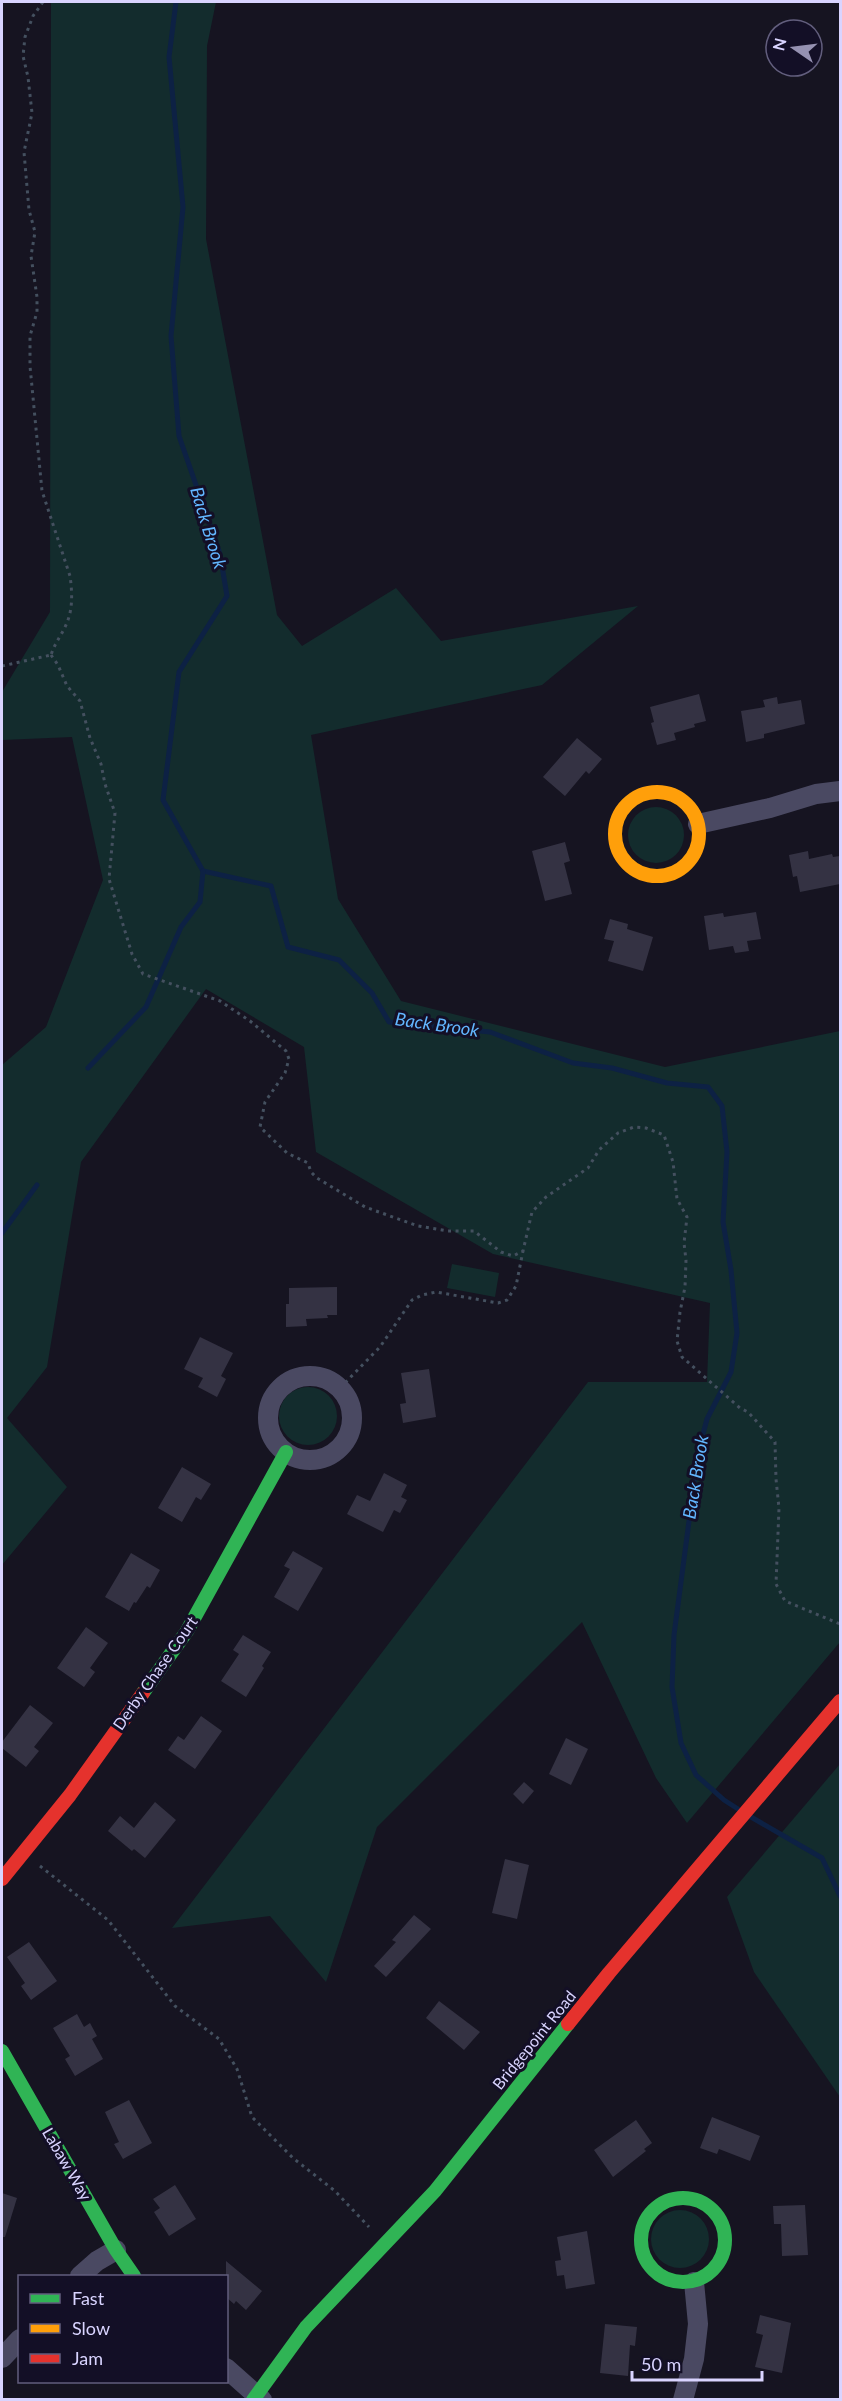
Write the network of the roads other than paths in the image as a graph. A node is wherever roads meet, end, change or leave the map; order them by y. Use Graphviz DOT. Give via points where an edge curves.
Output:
graph roads {
  1 [pos="840,791"];
  2 [pos="698,824"];
  3 [pos="286,1452"];
  4 [pos="840,1701"];
  5 [pos="2,1879"];
  6 [pos="2,2051"];
  7 [pos="116,2250"];
  8 [pos="82,2275"];
  9 [pos="133,2275"];
  10 [pos="694,2282"];
  11 [pos="18,2342"];
  12 [pos="2,2358"];
  13 [pos="228,2370"];
  14 [pos="257,2398"];
  15 [pos="683,2400"];
  1 -- 2 [label="street"];
  2 -- 2 [label="street" via="693,811 671,794 644,794 622,811 616,823 618,850 625,862 649,876 677,872 695,852"];
  3 -- 3 [label="street" via="270,1430 271,1402 290,1381 303,1376 331,1381 349,1401 351,1428 346,1440 337,1450 312,1460"];
  3 -- 5 [label="street, Derby Chase Court" via="187,1631 70,1795"];
  4 -- 14 [label="street, Bridgepoint Road" via="609,1973 435,2192 306,2327"];
  6 -- 7 [label="street, Labaw Way"];
  7 -- 8 [label="street"];
  7 -- 9 [label="street, Labaw Way"];
  10 -- 10 [label="street" via="712,2270 724,2252 725,2237 713,2210 687,2198 672,2199 650,2213 643,2225 641,2251 647,2264 662,2277 680,2283"];
  10 -- 15 [label="street" via="698,2324"];
  11 -- 12 [label="street"];
  13 -- 14 [label="street"];
}
